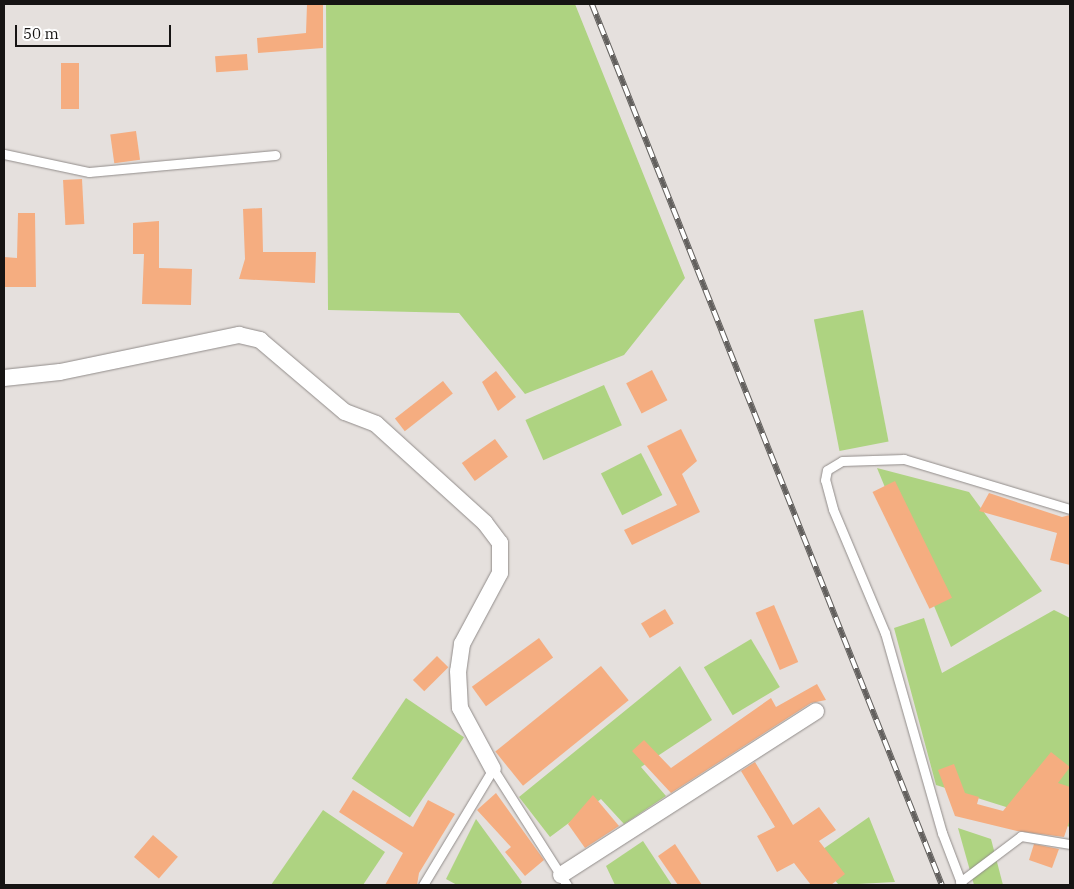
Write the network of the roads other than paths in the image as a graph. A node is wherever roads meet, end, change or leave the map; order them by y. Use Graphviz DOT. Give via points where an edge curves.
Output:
graph roads {
  1 [pos="4,154"];
  2 [pos="275,155"];
  3 [pos="4,378"];
  4 [pos="1070,509"];
  5 [pos="816,711"];
  6 [pos="493,769"];
  7 [pos="1070,844"];
  8 [pos="564,880"];
  9 [pos="961,883"];
  10 [pos="423,885"];
  1 -- 2 [label="lane" via="89,172"];
  3 -- 6 [label="street" via="60,372 238,335 260,340 345,412 376,424 485,523 500,543 500,573 462,644 458,672 460,708"];
  4 -- 9 [label="lane" via="904,459 842,461 827,470 825,480 833,509 885,633 942,833"];
  5 -- 8 [label="street"];
  6 -- 8 [label="lane"];
  6 -- 10 [label="lane"];
  7 -- 9 [label="lane" via="1021,836"];
}
